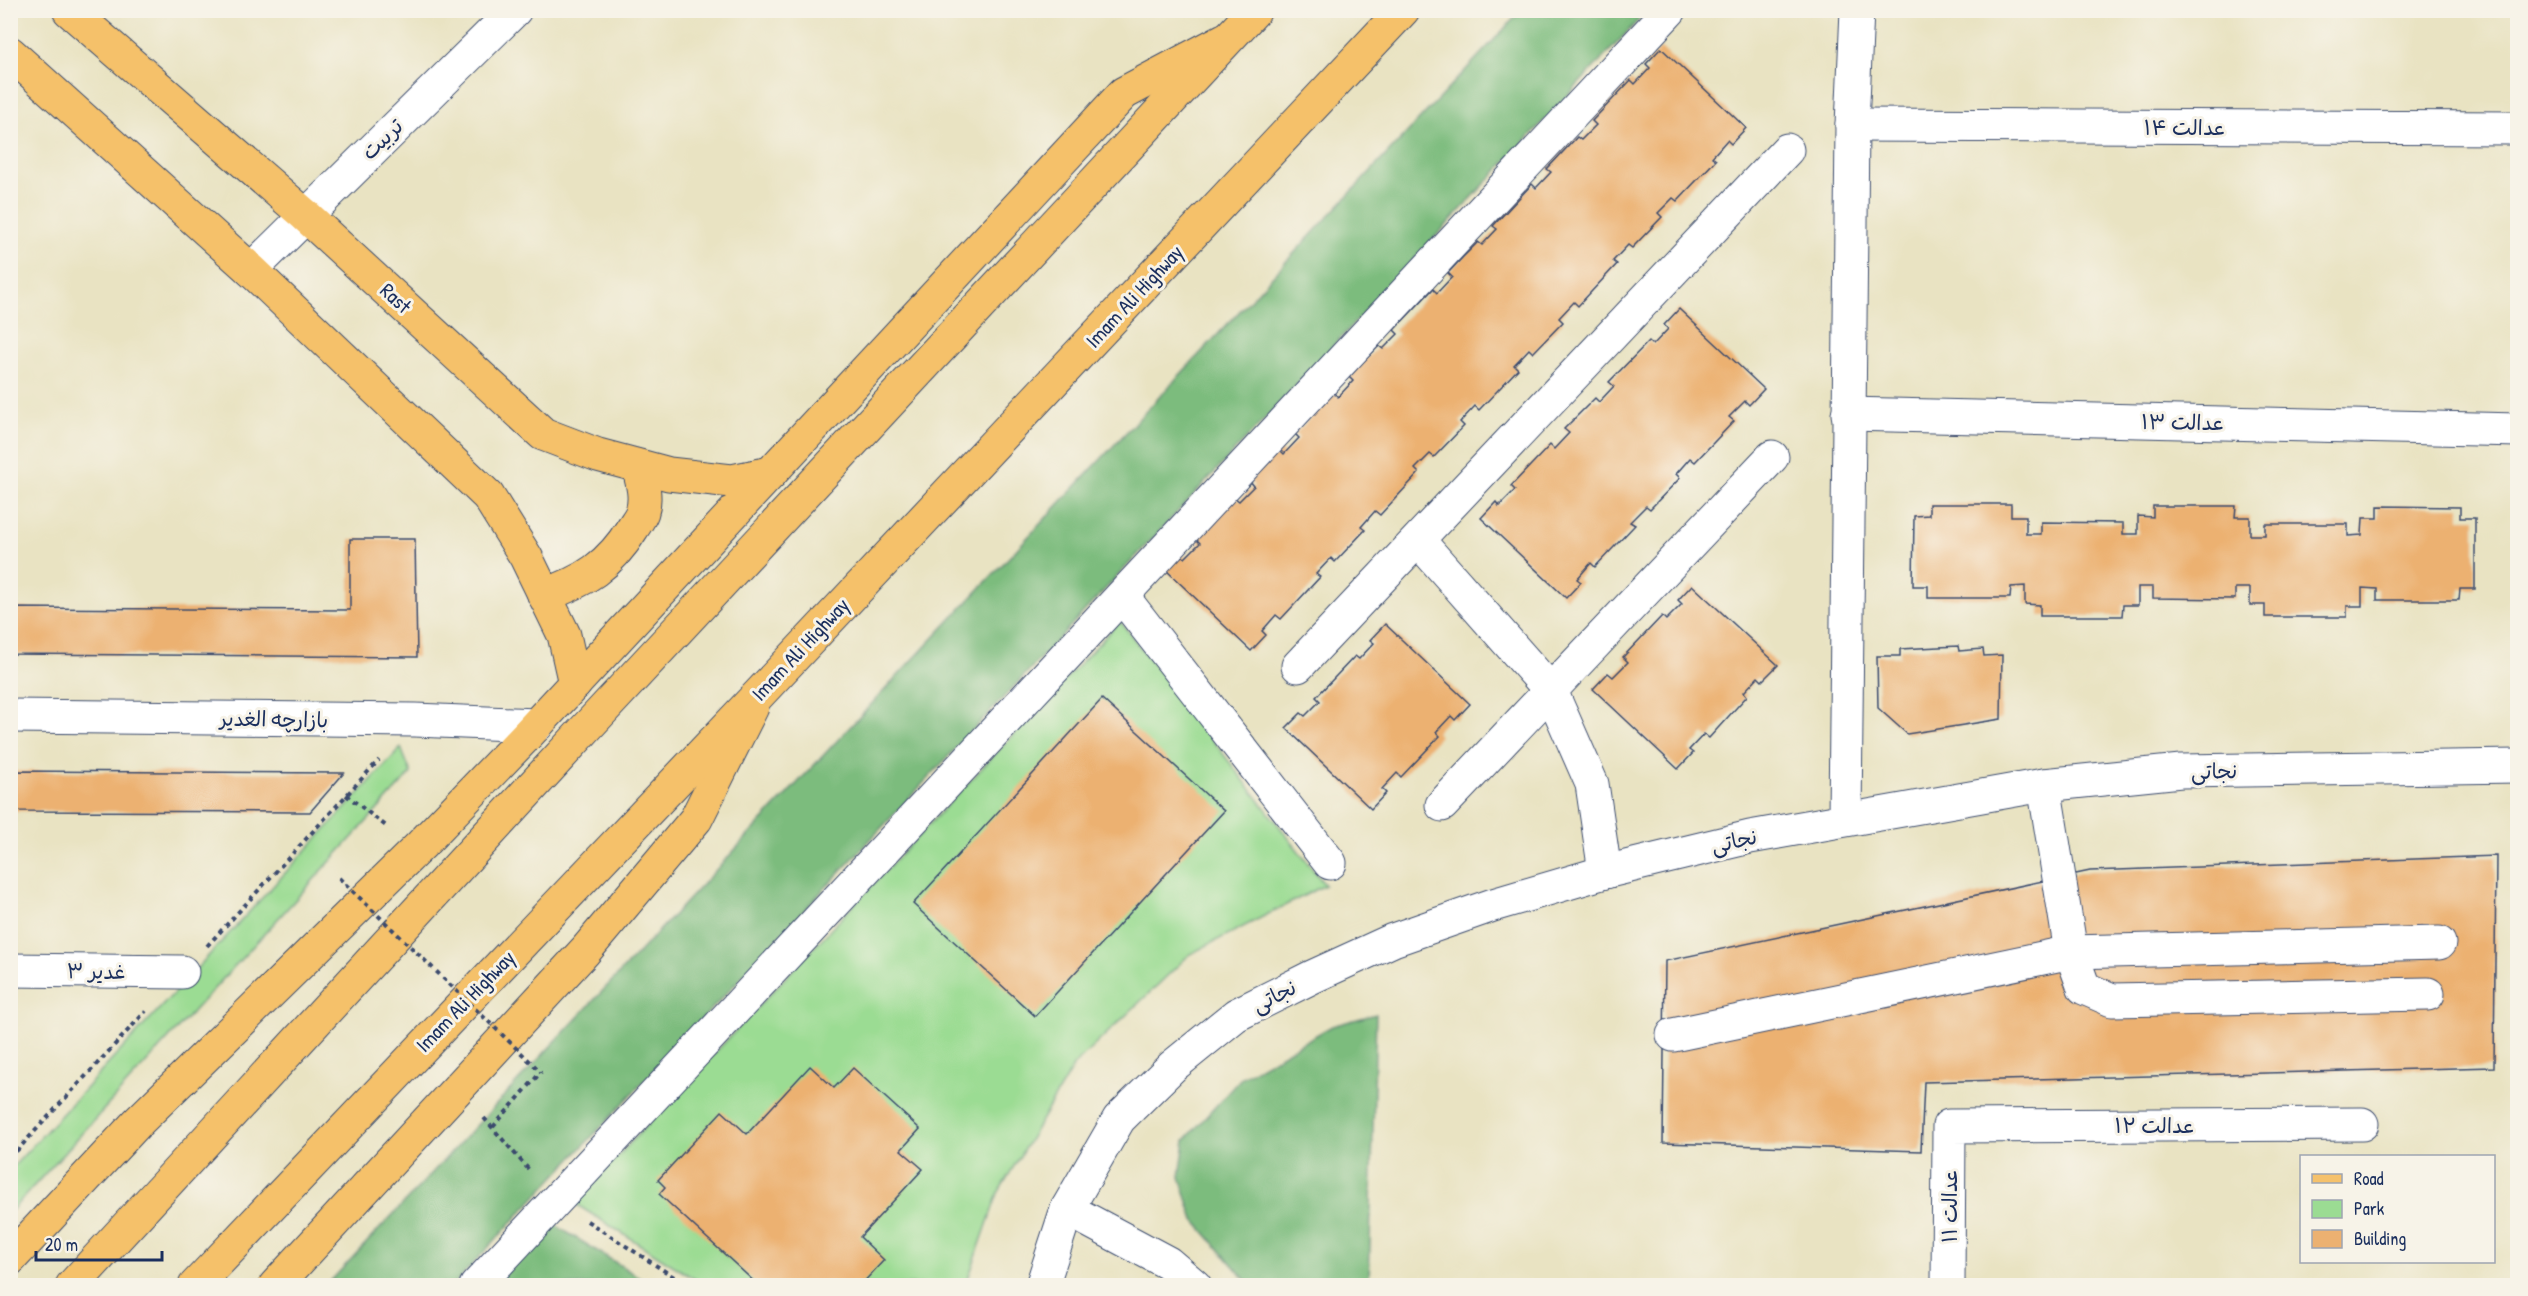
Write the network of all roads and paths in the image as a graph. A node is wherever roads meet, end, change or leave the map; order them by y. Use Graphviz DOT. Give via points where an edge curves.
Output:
graph roads {
  1 [pos="69,10"];
  2 [pos="515,10"];
  3 [pos="1255,10"];
  4 [pos="1403,10"];
  5 [pos="1670,10"];
  6 [pos="1857,10"];
  7 [pos="1231,36"];
  8 [pos="10,53"];
  9 [pos="1852,125"];
  10 [pos="2517,128"];
  11 [pos="1787,150"];
  12 [pos="305,215"];
  13 [pos="251,270"];
  14 [pos="1848,414"];
  15 [pos="2517,430"];
  16 [pos="1772,457"];
  17 [pos="638,466"];
  18 [pos="771,474"];
  19 [pos="1418,540"];
  20 [pos="544,595"];
  21 [pos="1122,596"];
  22 [pos="1298,666"];
  23 [pos="575,684"];
  24 [pos="1551,691"];
  25 [pos="758,694"];
  26 [pos="10,716"];
  27 [pos="415,720"];
  28 [pos="537,725"];
  29 [pos="2517,766"];
  30 [pos="2044,784"];
  31 [pos="346,795"];
  32 [pos="1442,805"];
  33 [pos="1845,818"];
  34 [pos="387,827"];
  35 [pos="1330,863"];
  36 [pos="1605,872"];
  37 [pos="339,878"];
  38 [pos="2439,943"];
  39 [pos="2071,952"];
  40 [pos="10,970"];
  41 [pos="182,972"];
  42 [pos="2428,994"];
  43 [pos="1673,1035"];
  44 [pos="2362,1124"];
  45 [pos="1949,1126"];
  46 [pos="492,1127"];
  47 [pos="10,1158"];
  48 [pos="1067,1209"];
  49 [pos="10,1259"];
  50 [pos="72,1286"];
  51 [pos="195,1286"];
  52 [pos="275,1286"];
  53 [pos="476,1286"];
  54 [pos="1042,1286"];
  55 [pos="1195,1286"];
  56 [pos="1948,1286"];
  1 -- 12 [label="main road, Rast"];
  2 -- 12 [label="street, تربیت"];
  3 -- 7 [label="main road"];
  4 -- 25 [label="main road, Imam Ali Highway"];
  5 -- 21 [label="street"];
  6 -- 9 [label="street"];
  7 -- 18 [label="main road" via="1124,93"];
  7 -- 50 [label="main road"];
  8 -- 13 [label="main road"];
  9 -- 10 [label="street, عدالت ۱۴"];
  9 -- 14 [label="street"];
  11 -- 19 [label="street"];
  12 -- 13 [label="street, تربیت"];
  12 -- 17 [label="main road, Rast" via="543,434"];
  13 -- 20 [label="main road" via="488,496 526,557"];
  14 -- 15 [label="street, عدالت ۱۳"];
  14 -- 33 [label="street"];
  16 -- 24 [label="street"];
  17 -- 18 [label="main road, Rast" via="669,474 732,481"];
  17 -- 20 [label="main road" via="644,488 642,513 623,543 599,569 573,586"];
  18 -- 23 [label="main road"];
  19 -- 22 [label="street"];
  19 -- 24 [label="street"];
  20 -- 23 [label="main road" via="564,635"];
  21 -- 35 [label="street"];
  21 -- 53 [label="street"];
  23 -- 28 [label="main road"];
  24 -- 32 [label="street"];
  24 -- 36 [label="street" via="1592,784"];
  25 -- 51 [label="main road, Imam Ali Highway"];
  25 -- 52 [label="main road" via="696,819 585,951"];
  26 -- 27 [label="street, بازارچه الغدیر"];
  27 -- 28 [label="street, بازارچه الغدیر"];
  27 -- 31 [label="path"];
  28 -- 49 [label="main road" via="421,845 138,1122"];
  29 -- 30 [label="street, نجاتی" via="2181,771"];
  30 -- 33 [label="street, نجاتی"];
  30 -- 39 [label="street"];
  31 -- 34 [label="path"];
  31 -- 41 [label="path"];
  33 -- 36 [label="street, نجاتی"];
  36 -- 48 [label="street, نجاتی" via="1393,940 1236,1015 1173,1065 1119,1119"];
  37 -- 46 [label="path, bridge" via="541,1072"];
  38 -- 39 [label="street"];
  39 -- 42 [label="street" via="2084,988 2112,1000"];
  39 -- 43 [label="street"];
  40 -- 41 [label="street, غدیر ۳"];
  41 -- 47 [label="path"];
  44 -- 45 [label="street, عدالت ۱۲"];
  45 -- 56 [label="street, عدالت ۱۱"];
  48 -- 54 [label="street, نجاتی"];
  48 -- 55 [label="street" via="1168,1263"];
}
